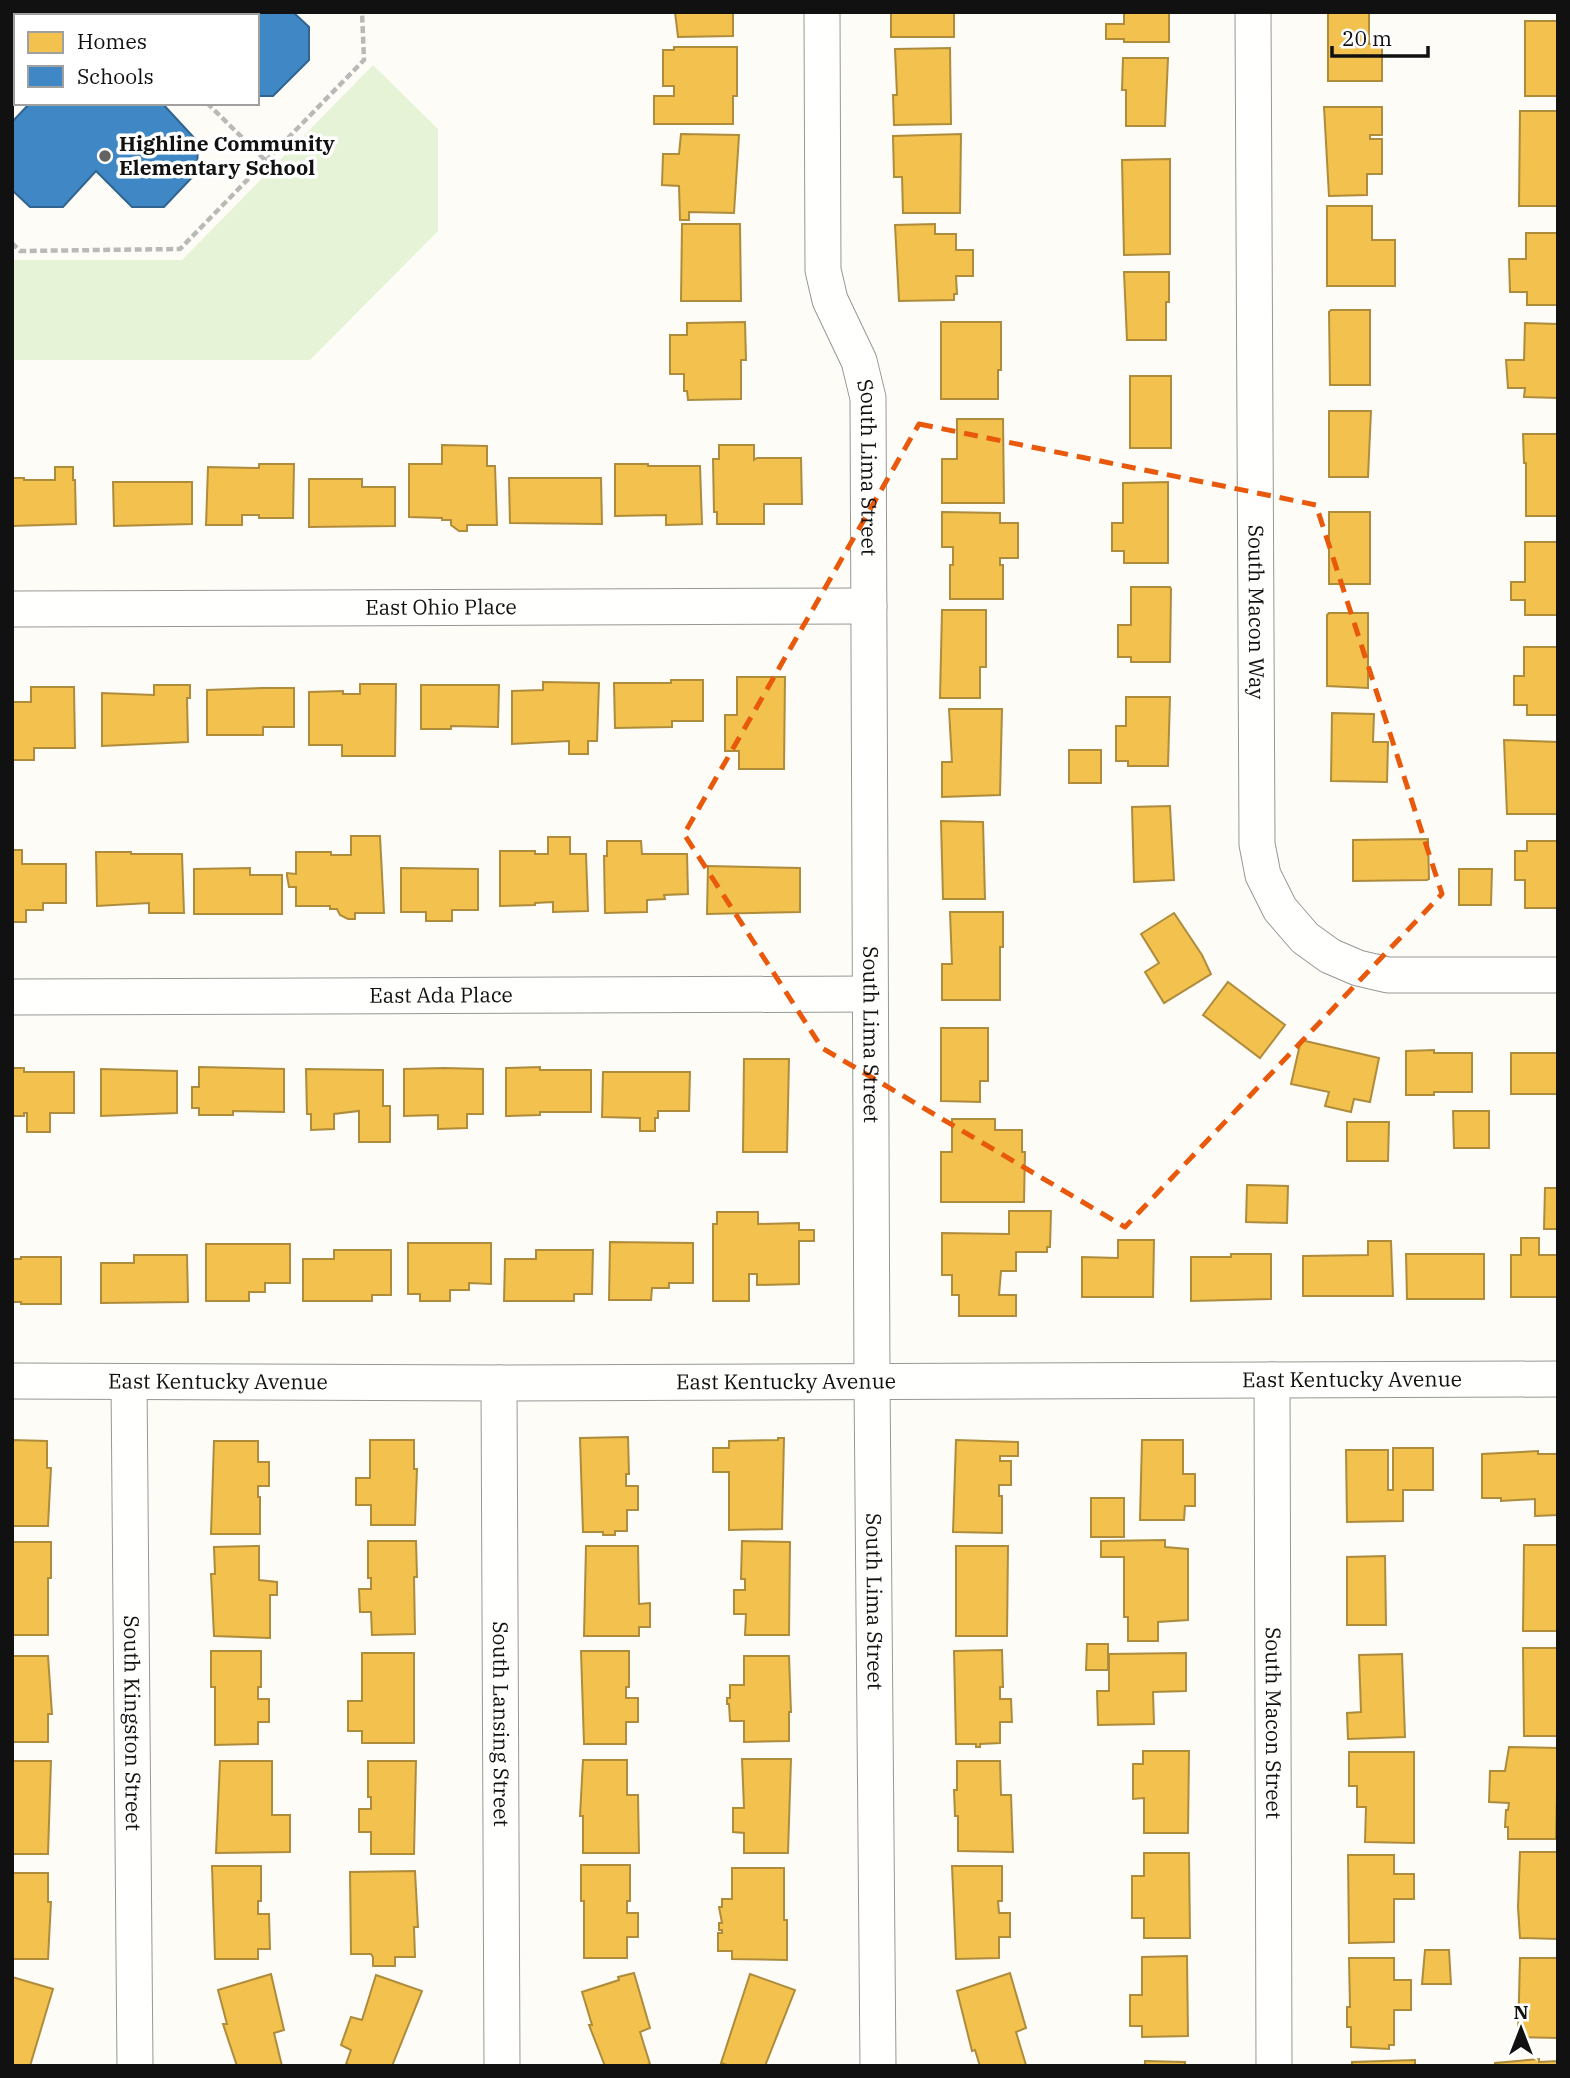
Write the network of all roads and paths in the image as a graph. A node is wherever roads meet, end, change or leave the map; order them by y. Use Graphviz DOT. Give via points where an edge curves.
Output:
graph roads {
  1 [pos="362,12"];
  2 [pos="822,12"];
  3 [pos="1252,12"];
  4 [pos="209,105"];
  5 [pos="265,160"];
  6 [pos="12,243"];
  7 [pos="869,606"];
  8 [pos="12,609"];
  9 [pos="1558,975"];
  10 [pos="870,994"];
  11 [pos="12,997"];
  12 [pos="1558,1379"];
  13 [pos="1272,1380"];
  14 [pos="12,1381"];
  15 [pos="130,1382"];
  16 [pos="872,1382"];
  17 [pos="499,1383"];
  18 [pos="135,2066"];
  19 [pos="502,2066"];
  20 [pos="878,2066"];
  21 [pos="1274,2066"];
  1 -- 5 [label="path" via="364,60"];
  2 -- 7 [label="street, South Lima Street" via="823,270 830,300 859,361 868,398"];
  3 -- 9 [label="street, South Macon Way" via="1256,830 1263,875 1280,909 1305,939 1358,968 1388,975"];
  4 -- 5 [label="path"];
  5 -- 6 [label="path" via="180,248 20,251"];
  7 -- 8 [label="street, East Ohio Place"];
  7 -- 10 [label="street, South Lima Street"];
  10 -- 11 [label="street, East Ada Place"];
  10 -- 16 [label="street, South Lima Street"];
  12 -- 13 [label="street, East Kentucky Avenue"];
  13 -- 16 [label="street, East Kentucky Avenue"];
  13 -- 21 [label="street, South Macon Street"];
  14 -- 15 [label="street, East Kentucky Avenue"];
  15 -- 17 [label="street, East Kentucky Avenue"];
  15 -- 18 [label="street, South Kingston Street"];
  16 -- 17 [label="street, East Kentucky Avenue"];
  16 -- 20 [label="street, South Lima Street"];
  17 -- 19 [label="street, South Lansing Street"];
}
